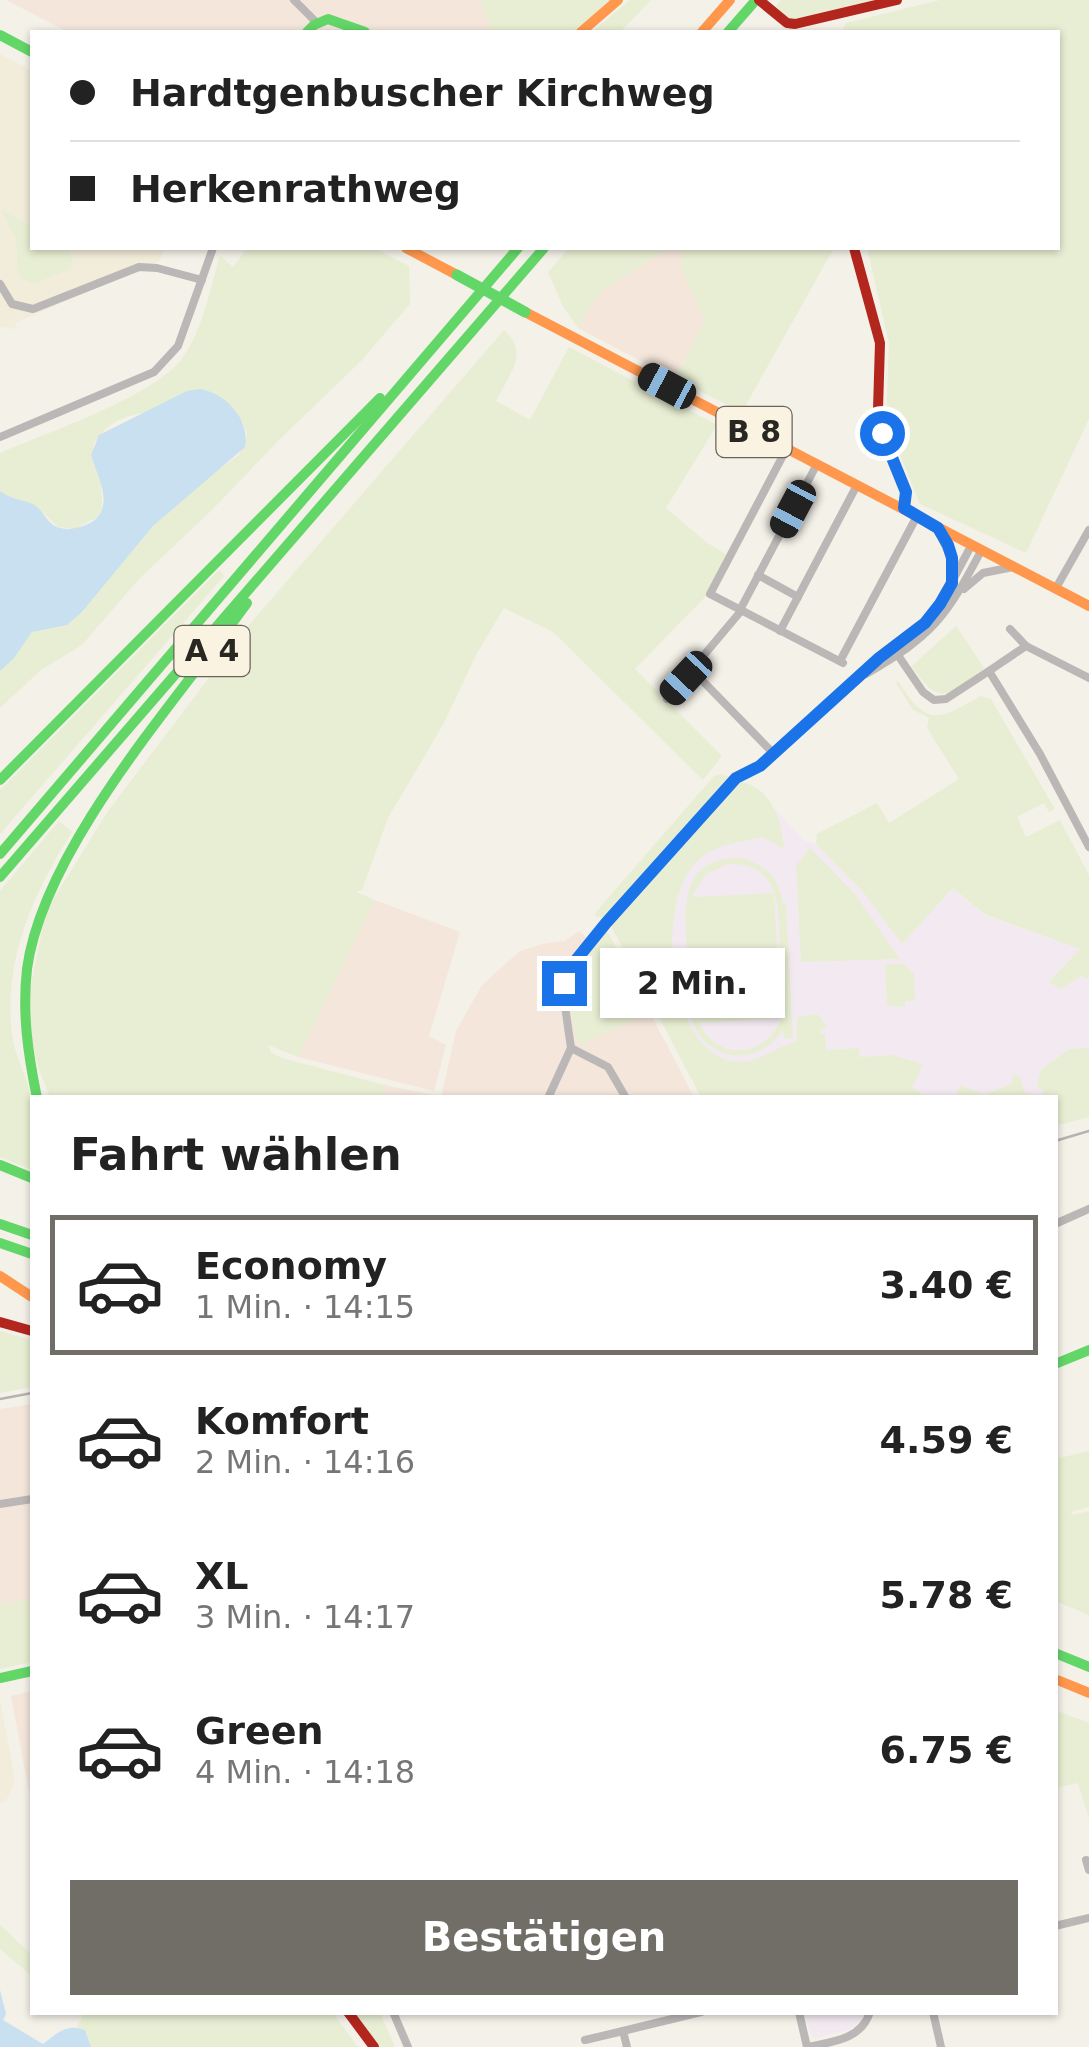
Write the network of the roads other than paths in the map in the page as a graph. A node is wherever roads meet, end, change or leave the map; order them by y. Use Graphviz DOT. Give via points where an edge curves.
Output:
graph roads {
  1 [pos="294,0"];
  2 [pos="618,0"];
  3 [pos="730,0"];
  4 [pos="758,0"];
  5 [pos="897,0"];
  6 [pos="815,26"];
  7 [pos="312,27"];
  8 [pos="362,30"];
  9 [pos="583,30"];
  10 [pos="704,30"];
  11 [pos="730,30"];
  12 [pos="0,35"];
  13 [pos="30,51"];
  14 [pos="212,250"];
  15 [pos="410,250"];
  16 [pos="516,250"];
  17 [pos="542,250"];
  18 [pos="855,250"];
  19 [pos="202,280"];
  20 [pos="0,284"];
  21 [pos="426,354"];
  22 [pos="0,436"];
  23 [pos="787,448"];
  24 [pos="817,463"];
  25 [pos="346,476"];
  26 [pos="857,484"];
  27 [pos="904,508"];
  28 [pos="917,516"];
  29 [pos="938,528"];
  30 [pos="1089,530"];
  31 [pos="976,549"];
  32 [pos="1014,567"];
  33 [pos="758,575"];
  34 [pos="952,583"];
  35 [pos="1056,588"];
  36 [pos="960,592"];
  37 [pos="798,597"];
  38 [pos="1089,606"];
  39 [pos="740,610"];
  40 [pos="1010,629"];
  41 [pos="780,632"];
  42 [pos="1026,646"];
  43 [pos="896,652"];
  44 [pos="694,670"];
  45 [pos="989,671"];
  46 [pos="1089,678"];
  47 [pos="667,699"];
  48 [pos="774,753"];
  49 [pos="0,780"];
  50 [pos="1089,822"];
  51 [pos="1079,828"];
  52 [pos="1089,847"];
  53 [pos="0,854"];
  54 [pos="0,877"];
  55 [pos="571,1048"];
  56 [pos="36,1095"];
  57 [pos="549,1095"];
  58 [pos="624,1095"];
  59 [pos="0,1165"];
  60 [pos="30,1177"];
  61 [pos="1089,1210"];
  62 [pos="1058,1223"];
  63 [pos="0,1224"];
  64 [pos="30,1233"];
  65 [pos="0,1243"];
  66 [pos="30,1253"];
  67 [pos="0,1276"];
  68 [pos="30,1295"];
  69 [pos="0,1322"];
  70 [pos="30,1330"];
  71 [pos="1089,1350"];
  72 [pos="1058,1363"];
  73 [pos="30,1499"];
  74 [pos="0,1504"];
  75 [pos="1058,1654"];
  76 [pos="1089,1667"];
  77 [pos="30,1671"];
  78 [pos="0,1678"];
  79 [pos="1058,1680"];
  80 [pos="1089,1693"];
  81 [pos="1086,1860"];
  82 [pos="1089,1870"];
  83 [pos="1089,1918"];
  84 [pos="1058,1925"];
  85 [pos="350,2015"];
  86 [pos="394,2015"];
  87 [pos="638,2015"];
  88 [pos="688,2015"];
  89 [pos="799,2015"];
  90 [pos="868,2015"];
  91 [pos="933,2015"];
  92 [pos="640,2026"];
  93 [pos="623,2030"];
  94 [pos="585,2040"];
  95 [pos="374,2047"];
  96 [pos="408,2047"];
  97 [pos="627,2047"];
  98 [pos="807,2047"];
  99 [pos="941,2047"];
  1 -- 7 [label="street"];
  2 -- 9 [label="main road"];
  3 -- 10 [label="main road"];
  4 -- 6 [label="main road" via="779,17"];
  4 -- 11 [label="main road"];
  5 -- 6 [label="main road"];
  7 -- 8 [label="main road" via="338,18"];
  12 -- 13 [label="main road"];
  14 -- 19 [label="street"];
  15 -- 23 [label="main road, B 8, bridge"];
  16 -- 21 [label="main road, A 4"];
  17 -- 25 [label="main road, A 4"];
  18 -- 27 [label="main road" via="880,343 878,408 906,492"];
  19 -- 20 [label="street" via="139,267 33,310 12,304"];
  19 -- 22 [label="street" via="178,346 154,372"];
  21 -- 49 [label="main road, A 4"];
  21 -- 53 [label="main road"];
  23 -- 24 [label="main road, B 8"];
  23 -- 39 [label="street" via="710,594"];
  24 -- 26 [label="main road, B 8"];
  24 -- 33 [label="street"];
  25 -- 54 [label="main road"];
  25 -- 56 [label="main road, A 4" via="136,754 38,900 17,996 21,1045"];
  26 -- 27 [label="main road, B 8"];
  26 -- 37 [label="street"];
  27 -- 28 [label="main road, B 8"];
  28 -- 29 [label="main road, B 8"];
  28 -- 41 [label="street" via="842,662"];
  29 -- 31 [label="main road, B 8"];
  29 -- 34 [label="street" via="952,558"];
  30 -- 35 [label="street"];
  31 -- 32 [label="main road, B 8"];
  31 -- 34 [label="street"];
  31 -- 36 [label="street"];
  32 -- 35 [label="main road, B 8"];
  32 -- 36 [label="street" via="984,573"];
  33 -- 37 [label="street"];
  33 -- 39 [label="street"];
  34 -- 43 [label="street"];
  35 -- 38 [label="main road, B 8"];
  36 -- 43 [label="street" via="931,630"];
  37 -- 41 [label="street"];
  39 -- 41 [label="street"];
  39 -- 44 [label="street"];
  40 -- 42 [label="street"];
  42 -- 45 [label="street"];
  42 -- 46 [label="street"];
  43 -- 45 [label="street" via="934,700"];
  43 -- 48 [label="street" via="849,684"];
  44 -- 47 [label="street"];
  44 -- 48 [label="street"];
  45 -- 51 [label="street"];
  48 -- 55 [label="street" via="736,778 572,965 563,992"];
  50 -- 51 [label="street"];
  51 -- 52 [label="street"];
  55 -- 57 [label="street"];
  55 -- 58 [label="street" via="604,1063"];
  59 -- 60 [label="main road"];
  61 -- 62 [label="street"];
  63 -- 64 [label="main road"];
  65 -- 66 [label="main road"];
  67 -- 68 [label="main road"];
  69 -- 70 [label="main road"];
  71 -- 72 [label="main road"];
  73 -- 74 [label="street"];
  75 -- 76 [label="main road"];
  77 -- 78 [label="main road"];
  79 -- 80 [label="main road"];
  81 -- 82 [label="street"];
  83 -- 84 [label="street"];
  85 -- 95 [label="main road"];
  86 -- 96 [label="street"];
  87 -- 92 [label="street"];
  88 -- 92 [label="street"];
  89 -- 98 [label="street"];
  90 -- 98 [label="street" via="848,2037"];
  91 -- 99 [label="street"];
  92 -- 93 [label="street"];
  93 -- 94 [label="street"];
  93 -- 97 [label="street"];
}
